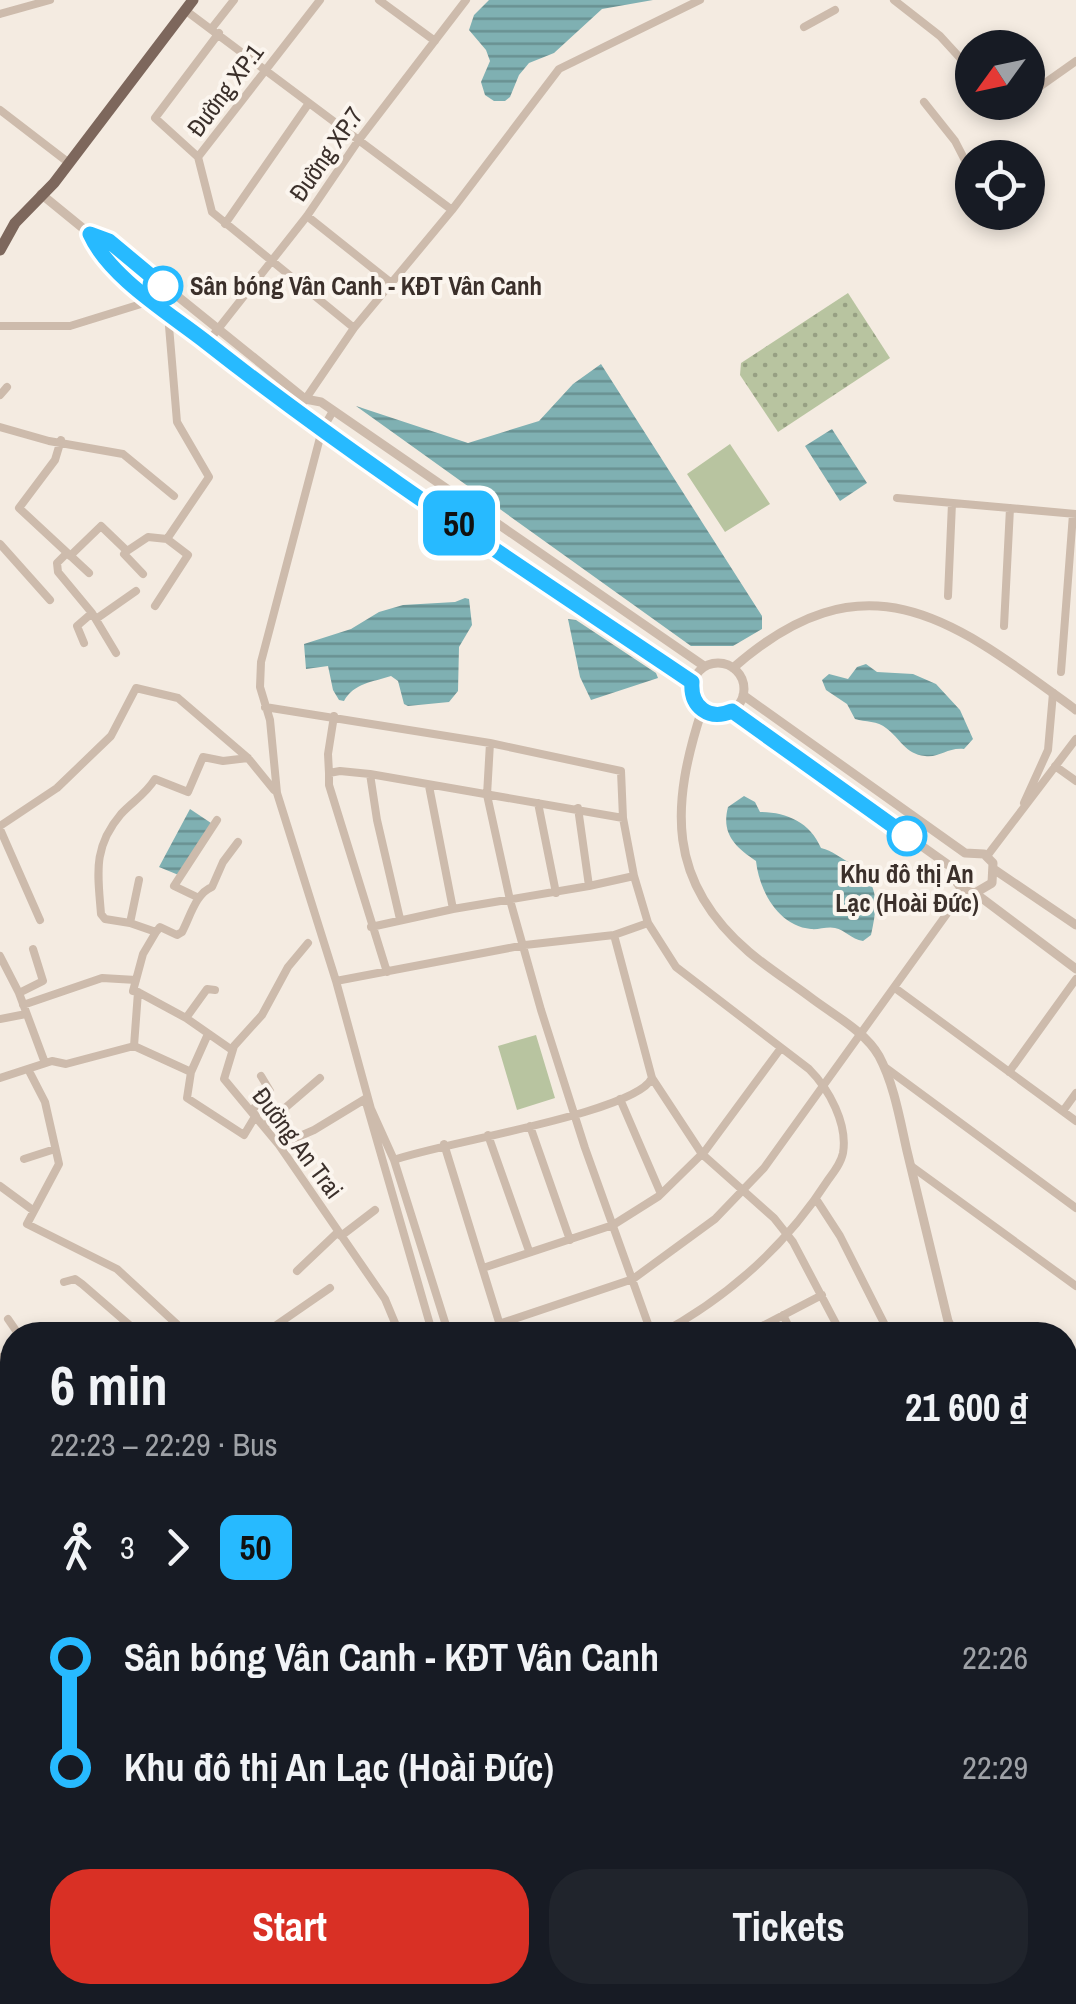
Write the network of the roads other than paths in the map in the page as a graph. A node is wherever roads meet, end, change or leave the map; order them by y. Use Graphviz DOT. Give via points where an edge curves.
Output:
graph roads {
  1 [pos="50,0"];
  2 [pos="234,0"];
  3 [pos="320,0"];
  4 [pos="378,0"];
  5 [pos="466,0"];
  6 [pos="700,0"];
  7 [pos="894,0"];
  8 [pos="391,4"];
  9 [pos="189,5"];
  10 [pos="835,10"];
  11 [pos="0,14"];
  12 [pos="804,27"];
  13 [pos="215,31"];
  14 [pos="435,40"];
  15 [pos="955,52"];
  16 [pos="1076,61"];
  17 [pos="266,70"];
  18 [pos="1045,83"];
  19 [pos="924,102"];
  20 [pos="309,103"];
  21 [pos="0,110"];
  22 [pos="358,141"];
  23 [pos="955,141"];
  24 [pos="198,157"];
  25 [pos="69,163"];
  26 [pos="41,194"];
  27 [pos="452,210"];
  28 [pos="307,216"];
  29 [pos="224,224"];
  30 [pos="90,234"];
  31 [pos="0,250"];
  32 [pos="271,262"];
  33 [pos="390,282"];
  34 [pos="145,300"];
  35 [pos="176,319"];
  36 [pos="0,326"];
  37 [pos="354,328"];
  38 [pos="218,330"];
  39 [pos="208,344"];
  40 [pos="305,399"];
  41 [pos="333,411"];
  42 [pos="296,413"];
  43 [pos="0,426"];
  44 [pos="322,430"];
  45 [pos="61,440"];
  46 [pos="174,496"];
  47 [pos="898,498"];
  48 [pos="952,503"];
  49 [pos="1010,508"];
  50 [pos="1075,514"];
  51 [pos="167,539"];
  52 [pos="0,544"];
  53 [pos="127,551"];
  54 [pos="69,555"];
  55 [pos="89,574"];
  56 [pos="143,574"];
  57 [pos="1072,582"];
  58 [pos="136,592"];
  59 [pos="948,596"];
  60 [pos="50,600"];
  61 [pos="155,606"];
  62 [pos="94,616"];
  63 [pos="1004,626"];
  64 [pos="84,643"];
  65 [pos="1062,645"];
  66 [pos="1076,646"];
  67 [pos="116,653"];
  68 [pos="704,666"];
  69 [pos="733,668"];
  70 [pos="1061,672"];
  71 [pos="692,682"];
  72 [pos="1053,694"];
  73 [pos="743,695"];
  74 [pos="265,707"];
  75 [pos="702,710"];
  76 [pos="1076,710"];
  77 [pos="732,711"];
  78 [pos="334,716"];
  79 [pos="1076,739"];
  80 [pos="490,743"];
  81 [pos="248,758"];
  82 [pos="1055,766"];
  83 [pos="328,773"];
  84 [pos="370,774"];
  85 [pos="1076,782"];
  86 [pos="429,786"];
  87 [pos="277,793"];
  88 [pos="487,796"];
  89 [pos="538,803"];
  90 [pos="1022,807"];
  91 [pos="578,808"];
  92 [pos="623,818"];
  93 [pos="217,820"];
  94 [pos="0,828"];
  95 [pos="238,842"];
  96 [pos="965,853"];
  97 [pos="987,856"];
  98 [pos="954,869"];
  99 [pos="995,870"];
  100 [pos="634,876"];
  101 [pos="139,880"];
  102 [pos="589,886"];
  103 [pos="964,890"];
  104 [pos="556,892"];
  105 [pos="975,893"];
  106 [pos="198,898"];
  107 [pos="510,900"];
  108 [pos="454,909"];
  109 [pos="400,919"];
  110 [pos="40,920"];
  111 [pos="130,923"];
  112 [pos="648,923"];
  113 [pos="1076,925"];
  114 [pos="371,927"];
  115 [pos="156,932"];
  116 [pos="614,934"];
  117 [pos="308,943"];
  118 [pos="524,945"];
  119 [pos="33,949"];
  120 [pos="0,956"];
  121 [pos="1076,969"];
  122 [pos="387,972"];
  123 [pos="136,980"];
  124 [pos="1076,980"];
  125 [pos="336,981"];
  126 [pos="895,988"];
  127 [pos="215,990"];
  128 [pos="138,992"];
  129 [pos="19,993"];
  130 [pos="24,1010"];
  131 [pos="186,1018"];
  132 [pos="0,1019"];
  133 [pos="208,1034"];
  134 [pos="859,1035"];
  135 [pos="134,1046"];
  136 [pos="781,1048"];
  137 [pos="232,1050"];
  138 [pos="45,1063"];
  139 [pos="883,1066"];
  140 [pos="28,1068"];
  141 [pos="191,1072"];
  142 [pos="1009,1072"];
  143 [pos="261,1076"];
  144 [pos="0,1078"];
  145 [pos="320,1078"];
  146 [pos="652,1078"];
  147 [pos="824,1085"];
  148 [pos="1076,1093"];
  149 [pos="620,1098"];
  150 [pos="1063,1111"];
  151 [pos="254,1113"];
  152 [pos="574,1116"];
  153 [pos="1076,1121"];
  154 [pos="264,1126"];
  155 [pos="530,1126"];
  156 [pos="488,1135"];
  157 [pos="444,1144"];
  158 [pos="279,1145"];
  159 [pos="55,1149"];
  160 [pos="702,1154"];
  161 [pos="24,1159"];
  162 [pos="394,1160"];
  163 [pos="911,1166"];
  164 [pos="0,1186"];
  165 [pos="743,1192"];
  166 [pos="661,1194"];
  167 [pos="816,1199"];
  168 [pos="1076,1208"];
  169 [pos="375,1210"];
  170 [pos="34,1211"];
  171 [pos="614,1224"];
  172 [pos="340,1234"];
  173 [pos="788,1234"];
  174 [pos="570,1240"];
  175 [pos="529,1251"];
  176 [pos="483,1268"];
  177 [pos="297,1270"];
  178 [pos="633,1279"];
  179 [pos="64,1282"];
  180 [pos="1076,1286"];
  181 [pos="330,1288"];
  182 [pos="822,1295"];
  183 [pos="782,1316"];
  184 [pos="8,1319"];
  185 [pos="10,1322"];
  186 [pos="126,1322"];
  187 [pos="174,1322"];
  188 [pos="281,1322"];
  189 [pos="394,1322"];
  190 [pos="429,1322"];
  191 [pos="445,1322"];
  192 [pos="497,1322"];
  193 [pos="504,1322"];
  194 [pos="650,1322"];
  195 [pos="677,1322"];
  196 [pos="770,1322"];
  197 [pos="785,1322"];
  198 [pos="836,1322"];
  199 [pos="883,1322"];
  200 [pos="949,1322"];
  1 -- 11 [label="street"];
  2 -- 13 [label="street"];
  3 -- 17 [label="street, Đường XP.1"];
  4 -- 8 [label="street"];
  5 -- 14 [label="street, Đường XP.7"];
  6 -- 27 [label="street" via="559,69"];
  7 -- 15 [label="street"];
  8 -- 14 [label="street"];
  9 -- 13 [label="street"];
  9 -- 25 [label="main road"];
  10 -- 12 [label="street"];
  13 -- 17 [label="street"];
  13 -- 24 [label="street" via="155,118"];
  14 -- 22 [label="street, Đường XP.7"];
  16 -- 18 [label="street"];
  17 -- 20 [label="street"];
  17 -- 24 [label="street, Đường XP.1"];
  19 -- 23 [label="street"];
  20 -- 22 [label="street"];
  20 -- 29 [label="street"];
  21 -- 25 [label="street"];
  22 -- 27 [label="street"];
  22 -- 28 [label="street, Đường XP.7"];
  24 -- 29 [label="street" via="212,212"];
  25 -- 26 [label="main road"];
  26 -- 30 [label="street"];
  26 -- 31 [label="main road"];
  27 -- 33 [label="street"];
  28 -- 32 [label="street, Đường XP.7"];
  28 -- 33 [label="street"];
  29 -- 32 [label="street"];
  30 -- 34 [label="street" via="99,254"];
  30 -- 38 [label="street" via="109,241"];
  32 -- 37 [label="street"];
  32 -- 38 [label="street, Đường XP.7"];
  33 -- 37 [label="street"];
  34 -- 35 [label="street"];
  34 -- 36 [label="street" via="70,326"];
  35 -- 39 [label="street"];
  35 -- 51 [label="street" via="170,326 177,422 208,477"];
  37 -- 40 [label="street"];
  38 -- 39 [label="street, Đường XP.7"];
  38 -- 40 [label="street"];
  39 -- 42 [label="street"];
  40 -- 41 [label="street"];
  40 -- 42 [label="street"];
  41 -- 44 [label="street"];
  41 -- 68 [label="street"];
  42 -- 44 [label="street"];
  43 -- 45 [label="street"];
  44 -- 71 [label="street"];
  44 -- 74 [label="street" via="260,662"];
  45 -- 46 [label="street" via="123,454"];
  45 -- 54 [label="street" via="55,460 19,508"];
  47 -- 48 [label="street"];
  48 -- 49 [label="street"];
  48 -- 59 [label="street"];
  49 -- 50 [label="street"];
  49 -- 63 [label="street"];
  50 -- 57 [label="street"];
  51 -- 53 [label="street" via="148,536"];
  51 -- 61 [label="street" via="188,555"];
  52 -- 60 [label="street"];
  53 -- 54 [label="street" via="101,526"];
  53 -- 56 [label="street"];
  54 -- 55 [label="street"];
  54 -- 62 [label="street" via="57,563 58,572"];
  57 -- 65 [label="street"];
  58 -- 62 [label="street"];
  62 -- 64 [label="street" via="77,626"];
  62 -- 67 [label="street"];
  65 -- 66 [label="street"];
  65 -- 70 [label="street"];
  68 -- 69 [label="street"];
  68 -- 71 [label="street"];
  69 -- 72 [label="street" via="806,620 879,604 965,632"];
  69 -- 73 [label="street"];
  71 -- 75 [label="street"];
  72 -- 76 [label="street"];
  72 -- 90 [label="street" via="1048,750"];
  73 -- 77 [label="street"];
  73 -- 96 [label="street"];
  74 -- 78 [label="street"];
  74 -- 87 [label="street"];
  75 -- 77 [label="street" via="718,716"];
  75 -- 134 [label="street" via="679,808 700,892 749,952"];
  77 -- 98 [label="street"];
  78 -- 80 [label="street"];
  78 -- 83 [label="street"];
  79 -- 82 [label="street"];
  80 -- 88 [label="street"];
  80 -- 92 [label="street" via="621,771"];
  81 -- 87 [label="street"];
  81 -- 94 [label="street" via="178,698 136,688 111,736 57,788"];
  81 -- 111 [label="street" via="204,758 188,792 155,779 116,821 96,866 101,914"];
  82 -- 85 [label="street"];
  82 -- 90 [label="street"];
  83 -- 84 [label="street"];
  83 -- 114 [label="street"];
  84 -- 86 [label="street"];
  84 -- 109 [label="street"];
  86 -- 88 [label="street"];
  86 -- 108 [label="street"];
  87 -- 125 [label="street"];
  88 -- 89 [label="street"];
  88 -- 107 [label="street"];
  89 -- 91 [label="street"];
  89 -- 104 [label="street"];
  90 -- 97 [label="street"];
  91 -- 92 [label="street"];
  91 -- 102 [label="street"];
  92 -- 100 [label="street"];
  93 -- 106 [label="street" via="174,886"];
  94 -- 110 [label="street"];
  95 -- 106 [label="street"];
  96 -- 97 [label="street"];
  96 -- 98 [label="street"];
  97 -- 99 [label="street"];
  98 -- 103 [label="street"];
  99 -- 105 [label="street" via="988,888"];
  99 -- 113 [label="street"];
  100 -- 102 [label="street"];
  100 -- 112 [label="street"];
  101 -- 111 [label="street"];
  102 -- 104 [label="street"];
  103 -- 105 [label="street"];
  103 -- 126 [label="street"];
  104 -- 107 [label="street"];
  105 -- 121 [label="street"];
  106 -- 115 [label="street" via="182,932"];
  107 -- 108 [label="street"];
  107 -- 118 [label="street"];
  108 -- 109 [label="street"];
  109 -- 114 [label="street"];
  111 -- 115 [label="street"];
  112 -- 116 [label="street"];
  112 -- 136 [label="street" via="679,971"];
  114 -- 122 [label="street"];
  115 -- 123 [label="street"];
  116 -- 118 [label="street"];
  116 -- 146 [label="street"];
  117 -- 137 [label="street"];
  118 -- 122 [label="street"];
  118 -- 152 [label="street"];
  119 -- 129 [label="street" via="42,981"];
  120 -- 129 [label="street"];
  122 -- 125 [label="street"];
  123 -- 128 [label="street"];
  123 -- 130 [label="street" via="102,978"];
  124 -- 142 [label="street"];
  125 -- 162 [label="street" via="371,1109"];
  126 -- 134 [label="street"];
  126 -- 142 [label="street"];
  127 -- 131 [label="street" via="207,989"];
  128 -- 131 [label="street"];
  128 -- 135 [label="street"];
  129 -- 130 [label="street"];
  130 -- 132 [label="street"];
  130 -- 138 [label="street"];
  131 -- 133 [label="street"];
  133 -- 137 [label="street"];
  133 -- 141 [label="street"];
  134 -- 139 [label="street"];
  134 -- 147 [label="street"];
  135 -- 138 [label="street"];
  135 -- 141 [label="street"];
  136 -- 147 [label="street"];
  136 -- 160 [label="street"];
  137 -- 151 [label="street, Đường An Trai" via="224,1079"];
  138 -- 140 [label="street"];
  139 -- 163 [label="street"];
  139 -- 168 [label="street"];
  140 -- 144 [label="street"];
  140 -- 159 [label="street"];
  141 -- 151 [label="street" via="187,1098 244,1135"];
  142 -- 150 [label="street"];
  143 -- 151 [label="street" via="270,1090"];
  145 -- 154 [label="street"];
  146 -- 149 [label="street" via="644,1089"];
  146 -- 160 [label="street"];
  147 -- 165 [label="street"];
  147 -- 167 [label="street" via="844,1150"];
  148 -- 150 [label="street"];
  149 -- 152 [label="street"];
  149 -- 166 [label="street"];
  150 -- 153 [label="street"];
  151 -- 154 [label="street, Đường An Trai"];
  152 -- 155 [label="street"];
  152 -- 171 [label="street"];
  154 -- 158 [label="street, Đường An Trai"];
  155 -- 156 [label="street"];
  155 -- 174 [label="street"];
  156 -- 157 [label="street"];
  156 -- 175 [label="street"];
  157 -- 162 [label="street"];
  157 -- 176 [label="street"];
  158 -- 172 [label="street, Đường An Trai"];
  158 -- 190 [label="street" via="364,1099"];
  159 -- 161 [label="street"];
  159 -- 170 [label="street" via="58,1164"];
  160 -- 165 [label="street"];
  160 -- 166 [label="street"];
  162 -- 191 [label="street"];
  163 -- 180 [label="street"];
  163 -- 200 [label="street"];
  164 -- 170 [label="street"];
  165 -- 173 [label="street"];
  165 -- 178 [label="street"];
  166 -- 171 [label="street"];
  167 -- 173 [label="street"];
  167 -- 199 [label="street"];
  169 -- 172 [label="street"];
  170 -- 187 [label="street" via="28,1224 117,1269"];
  171 -- 174 [label="street"];
  171 -- 178 [label="street"];
  172 -- 177 [label="street"];
  172 -- 189 [label="street, Đường An Trai"];
  173 -- 182 [label="street"];
  173 -- 195 [label="street" via="722,1296"];
  174 -- 175 [label="street"];
  175 -- 176 [label="street"];
  176 -- 192 [label="street"];
  178 -- 193 [label="street"];
  178 -- 194 [label="street"];
  179 -- 186 [label="street" via="82,1284"];
  181 -- 188 [label="street"];
  182 -- 183 [label="street"];
  182 -- 198 [label="street"];
  183 -- 196 [label="street"];
  183 -- 197 [label="street"];
  184 -- 185 [label="street"];
}
